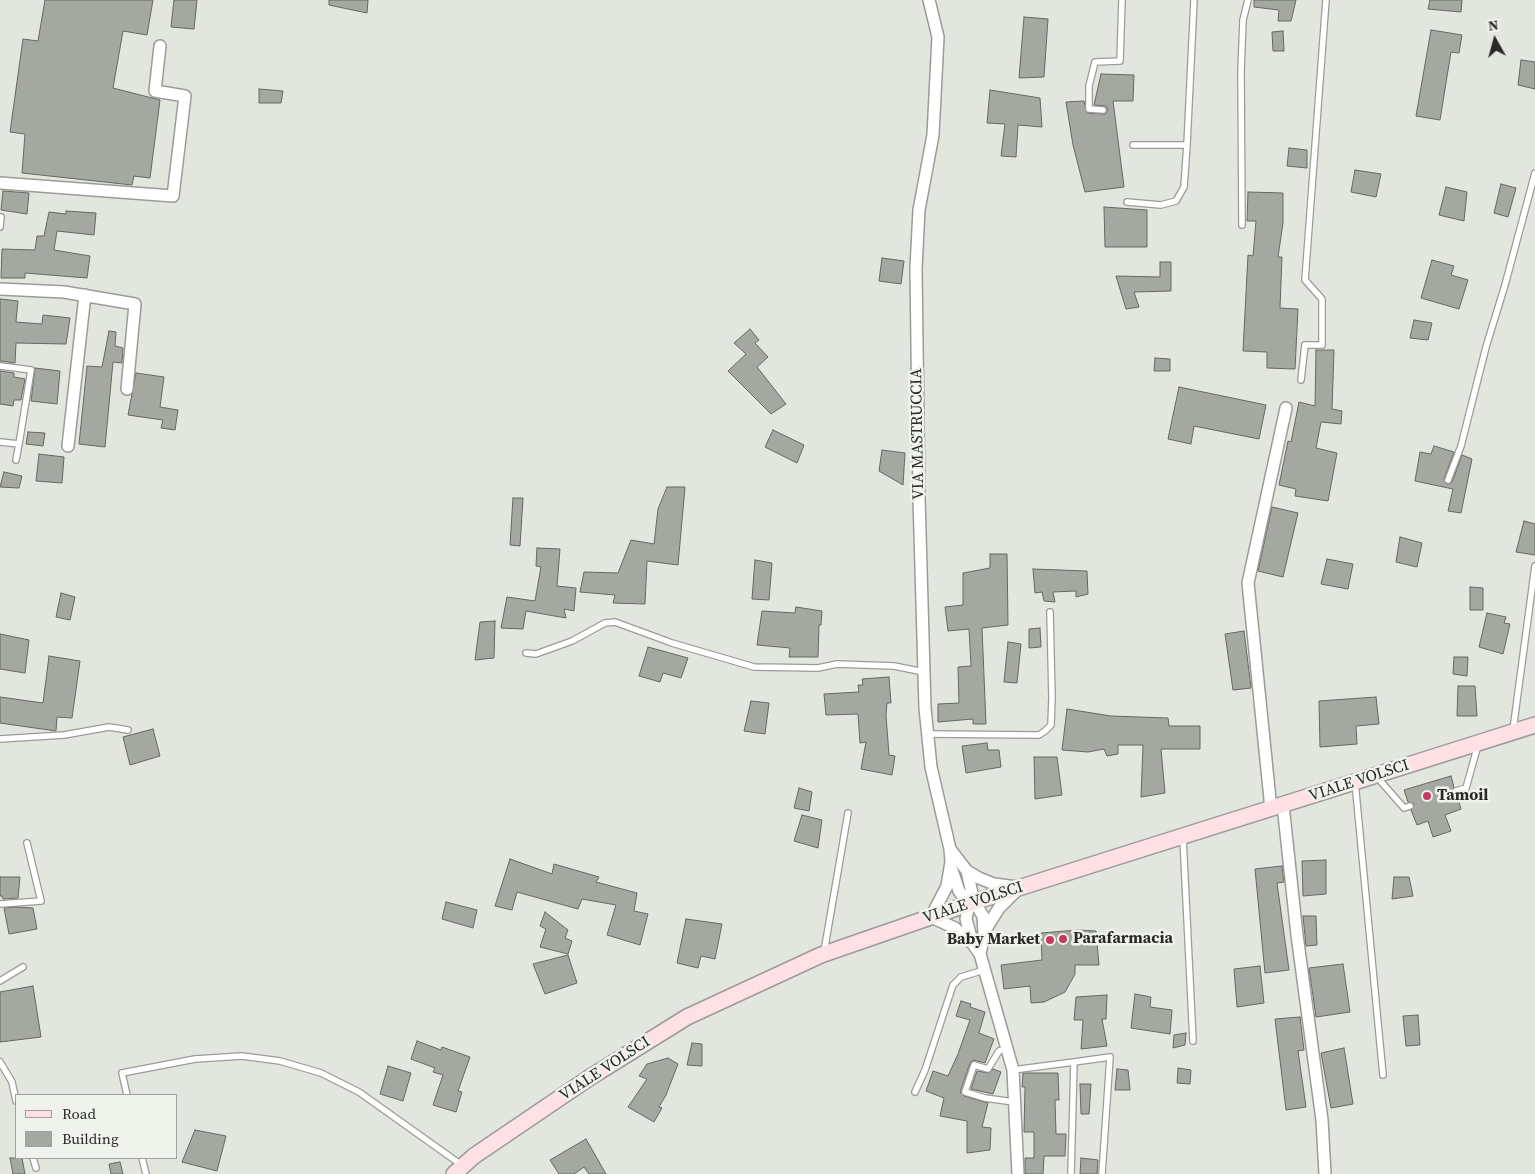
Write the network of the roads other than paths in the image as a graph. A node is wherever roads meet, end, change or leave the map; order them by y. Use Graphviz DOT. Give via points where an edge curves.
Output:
graph roads {
  1 [pos="929,0"];
  2 [pos="1122,0"];
  3 [pos="1194,0"];
  4 [pos="1248,0"];
  5 [pos="1326,0"];
  6 [pos="160,46"];
  7 [pos="1103,110"];
  8 [pos="1133,145"];
  9 [pos="1187,145"];
  10 [pos="1535,173"];
  11 [pos="0,182"];
  12 [pos="1126,202"];
  13 [pos="1,216"];
  14 [pos="1242,225"];
  15 [pos="0,226"];
  16 [pos="0,289"];
  17 [pos="85,295"];
  18 [pos="0,366"];
  19 [pos="1301,380"];
  20 [pos="127,389"];
  21 [pos="1286,408"];
  22 [pos="0,442"];
  23 [pos="19,444"];
  24 [pos="68,446"];
  25 [pos="16,460"];
  26 [pos="1448,480"];
  27 [pos="1535,566"];
  28 [pos="1050,612"];
  29 [pos="526,653"];
  30 [pos="924,672"];
  31 [pos="1535,725"];
  32 [pos="128,730"];
  33 [pos="1513,732"];
  34 [pos="928,734"];
  35 [pos="0,739"];
  36 [pos="1478,743"];
  37 [pos="1376,776"];
  38 [pos="1355,782"];
  39 [pos="1456,791"];
  40 [pos="1410,806"];
  41 [pos="1277,807"];
  42 [pos="848,813"];
  43 [pos="1183,836"];
  44 [pos="27,843"];
  45 [pos="950,849"];
  46 [pos="951,869"];
  47 [pos="968,871"];
  48 [pos="1021,887"];
  49 [pos="971,903"];
  50 [pos="0,904"];
  51 [pos="930,917"];
  52 [pos="984,934"];
  53 [pos="973,944"];
  54 [pos="824,954"];
  55 [pos="980,954"];
  56 [pos="23,967"];
  57 [pos="984,970"];
  58 [pos="0,981"];
  59 [pos="1193,1041"];
  60 [pos="1008,1048"];
  61 [pos="0,1062"];
  62 [pos="1074,1062"];
  63 [pos="1013,1070"];
  64 [pos="1383,1075"];
  65 [pos="914,1092"];
  66 [pos="127,1094"];
  67 [pos="15,1096"];
  68 [pos="1014,1102"];
  69 [pos="33,1159"];
  70 [pos="142,1159"];
  71 [pos="36,1168"];
  72 [pos="458,1170"];
  73 [pos="146,1174"];
  74 [pos="1018,1174"];
  75 [pos="1071,1174"];
  76 [pos="1102,1174"];
  77 [pos="1324,1174"];
  1 -- 30 [label="street, VIA MASTRUCCIA" via="938,37 933,135 919,210 916,268"];
  2 -- 7 [label="lane" via="1120,61 1095,62 1089,86 1089,109"];
  3 -- 9 [label="lane"];
  4 -- 14 [label="lane" via="1243,20 1241,72"];
  5 -- 19 [label="lane" via="1305,280 1322,299 1322,345 1305,345"];
  6 -- 11 [label="street" via="155,91 185,96 173,196"];
  8 -- 9 [label="lane"];
  9 -- 12 [label="lane" via="1184,187 1176,200 1161,205"];
  10 -- 26 [label="lane" via="1488,339 1462,446"];
  13 -- 15 [label="lane"];
  16 -- 17 [label="street"];
  17 -- 20 [label="street" via="135,304"];
  17 -- 24 [label="street"];
  18 -- 23 [label="lane" via="32,370"];
  21 -- 41 [label="street" via="1248,583"];
  22 -- 23 [label="lane"];
  23 -- 25 [label="lane"];
  27 -- 33 [label="lane"];
  28 -- 34 [label="lane" via="1052,698 1050,725 1045,731 1039,735"];
  29 -- 30 [label="lane" via="536,654 572,641 605,623 615,622 672,644 754,667 818,668 838,664 894,666"];
  30 -- 34 [label="street, VIA MASTRUCCIA"];
  31 -- 33 [label="main road, VIALE VOLSCI"];
  32 -- 35 [label="lane" via="109,727 64,735"];
  33 -- 36 [label="main road, VIALE VOLSCI"];
  34 -- 45 [label="street, VIA MASTRUCCIA" via="931,766"];
  36 -- 37 [label="main road, VIALE VOLSCI"];
  36 -- 39 [label="lane" via="1466,788"];
  37 -- 38 [label="main road, VIALE VOLSCI"];
  37 -- 40 [label="lane" via="1404,808"];
  38 -- 41 [label="main road, VIALE VOLSCI"];
  38 -- 64 [label="lane"];
  41 -- 43 [label="main road, VIALE VOLSCI"];
  41 -- 77 [label="street" via="1322,1120"];
  42 -- 54 [label="lane"];
  43 -- 48 [label="main road, VIALE VOLSCI"];
  43 -- 59 [label="lane"];
  44 -- 50 [label="lane" via="41,901"];
  45 -- 46 [label="street, VIA MASTRUCCIA"];
  45 -- 47 [label="street"];
  46 -- 49 [label="street" via="959,891"];
  46 -- 51 [label="street" via="943,896"];
  47 -- 48 [label="street" via="994,884"];
  47 -- 49 [label="street"];
  48 -- 49 [label="main road, VIALE VOLSCI"];
  48 -- 52 [label="street" via="1000,908"];
  49 -- 51 [label="main road, VIALE VOLSCI"];
  49 -- 52 [label="street" via="983,916"];
  49 -- 53 [label="street" via="966,919"];
  51 -- 53 [label="street" via="955,928"];
  51 -- 54 [label="main road, VIALE VOLSCI"];
  52 -- 55 [label="street"];
  53 -- 55 [label="street"];
  54 -- 72 [label="main road, VIALE VOLSCI" via="687,1017 589,1078"];
  55 -- 57 [label="street"];
  56 -- 58 [label="lane"];
  57 -- 60 [label="street"];
  57 -- 65 [label="lane" via="961,977 953,985 925,1070"];
  60 -- 63 [label="street"];
  60 -- 68 [label="lane" via="999,1052 988,1069 974,1065 966,1092"];
  61 -- 67 [label="lane" via="12,1082"];
  62 -- 63 [label="lane"];
  62 -- 75 [label="lane"];
  62 -- 76 [label="lane" via="1110,1058"];
  63 -- 68 [label="street"];
  66 -- 72 [label="lane" via="122,1073 195,1059 242,1056 280,1061 321,1073 358,1092"];
  68 -- 74 [label="street"];
  69 -- 71 [label="lane"];
  70 -- 73 [label="lane"];
}
